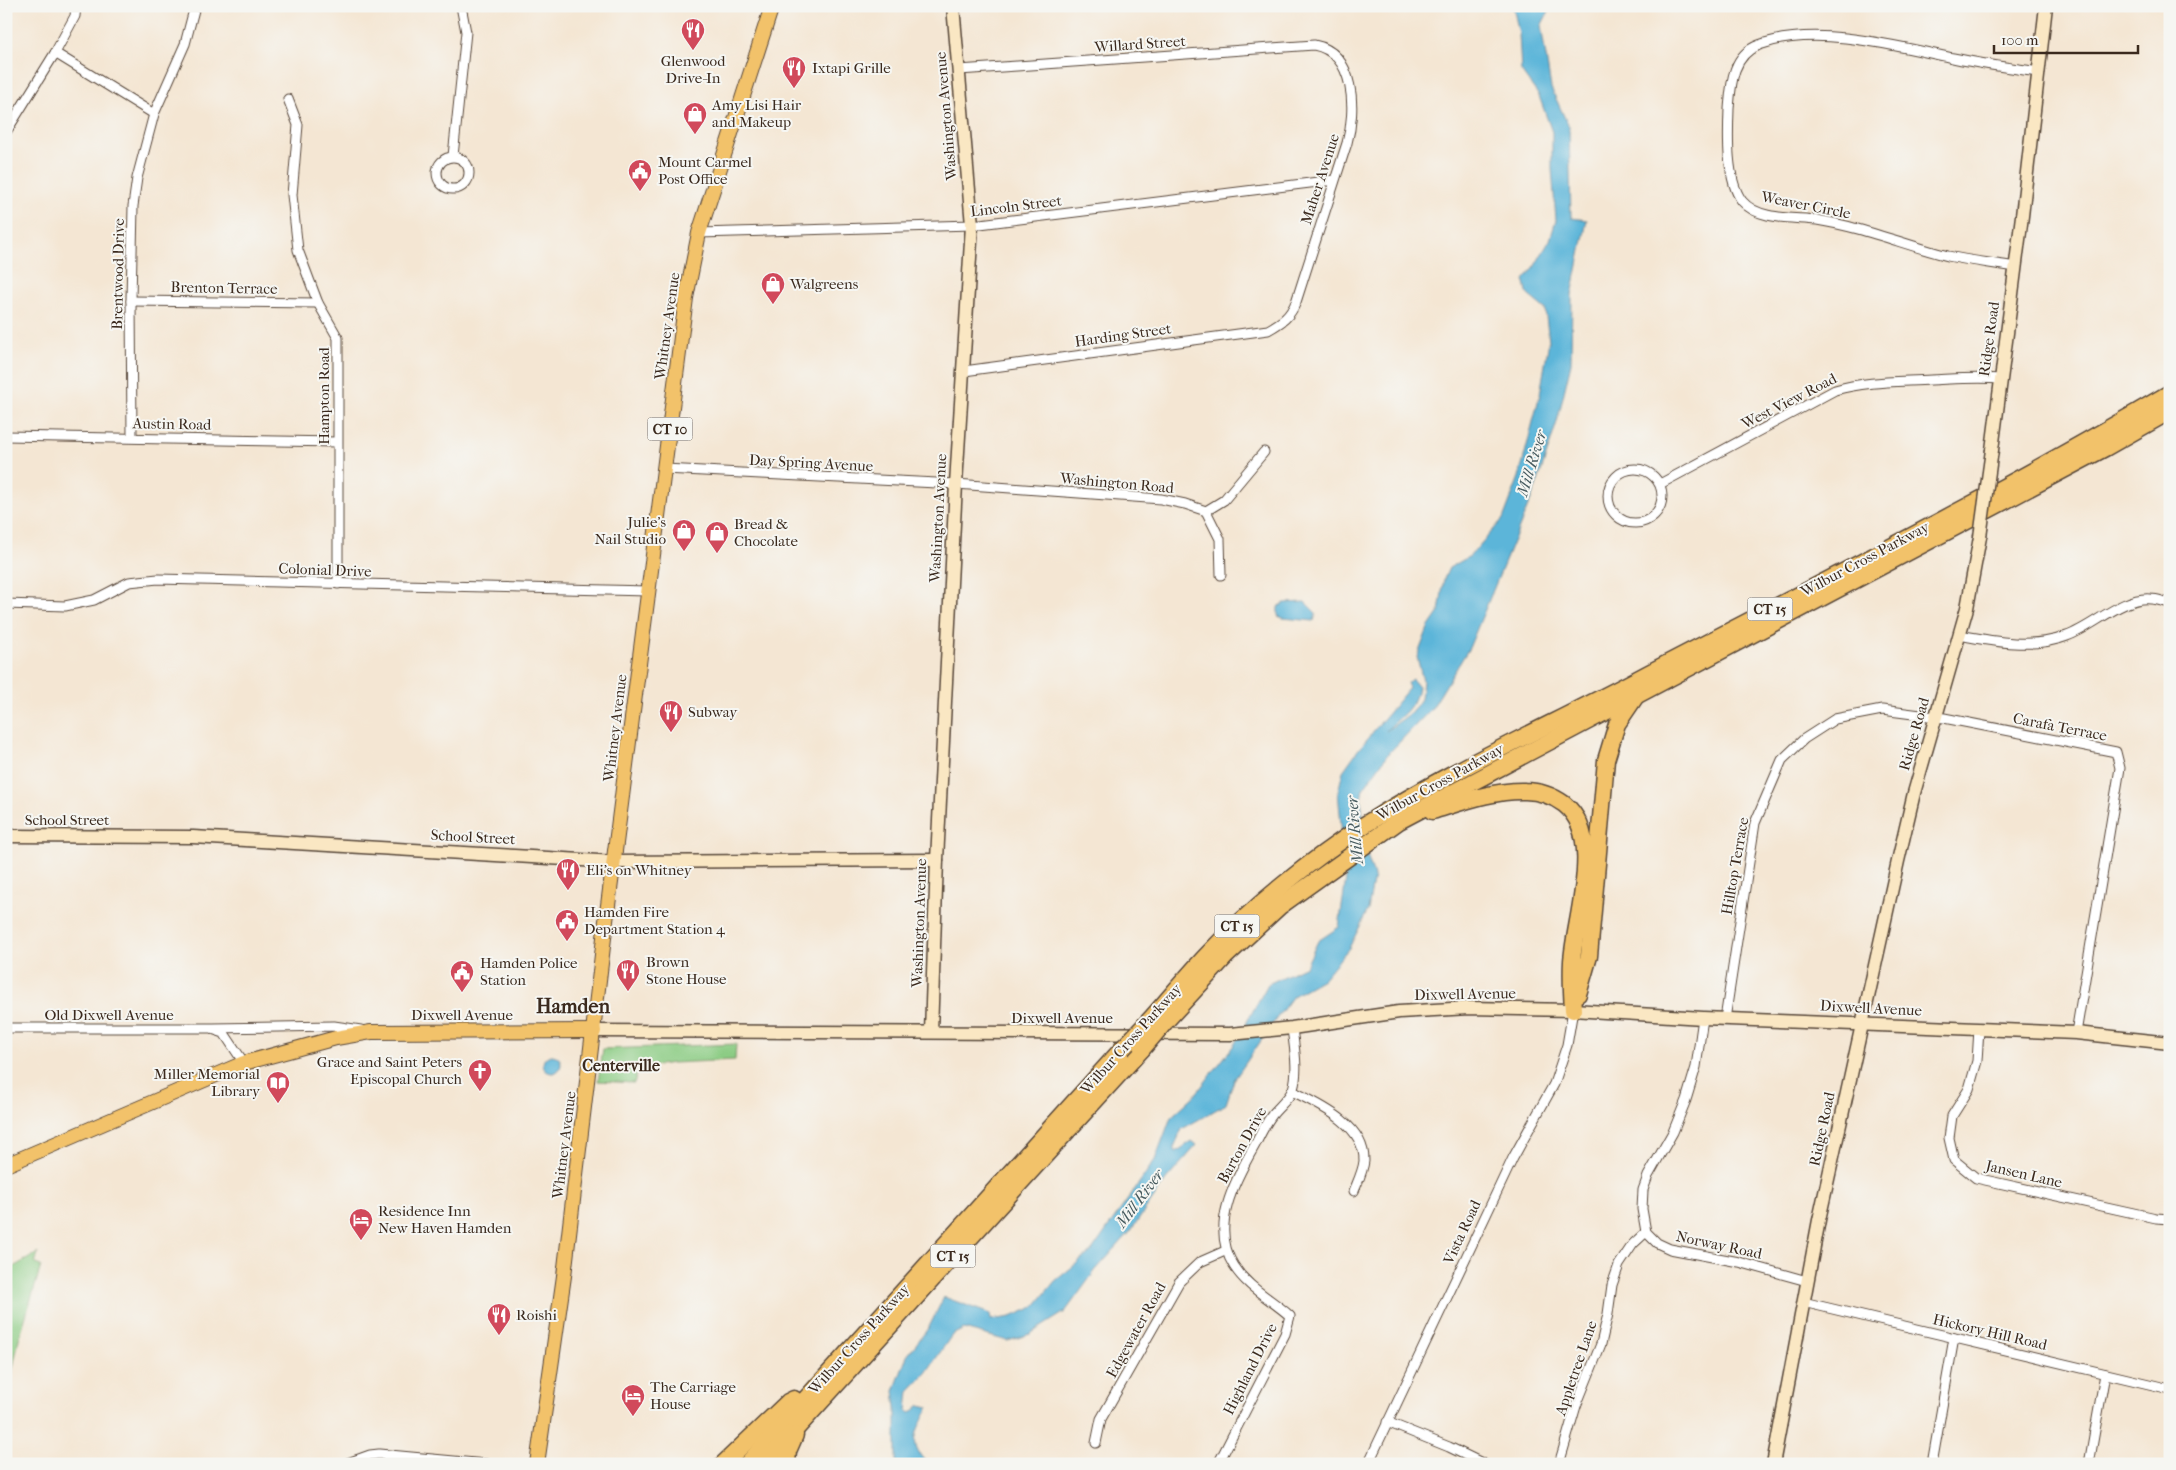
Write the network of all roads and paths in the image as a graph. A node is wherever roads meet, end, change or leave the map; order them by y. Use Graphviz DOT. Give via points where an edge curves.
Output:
graph roads {
  1 [pos="76,6"];
  2 [pos="195,6"];
  3 [pos="461,6"];
  4 [pos="772,6"];
  5 [pos="953,6"];
  6 [pos="2046,6"];
  7 [pos="1324,47"];
  8 [pos="55,53"];
  9 [pos="958,70"];
  10 [pos="2039,72"];
  11 [pos="288,100"];
  12 [pos="154,114"];
  13 [pos="7,127"];
  14 [pos="453,156"];
  15 [pos="1334,180"];
  16 [pos="972,225"];
  17 [pos="699,233"];
  18 [pos="2016,266"];
  19 [pos="130,301"];
  20 [pos="318,303"];
  21 [pos="1284,321"];
  22 [pos="964,371"];
  23 [pos="2000,379"];
  24 [pos="2170,393"];
  25 [pos="2170,411"];
  26 [pos="6,436"];
  27 [pos="132,437"];
  28 [pos="337,442"];
  29 [pos="1264,452"];
  30 [pos="665,469"];
  31 [pos="956,484"];
  32 [pos="1660,484"];
  33 [pos="1206,511"];
  34 [pos="1221,575"];
  35 [pos="338,584"];
  36 [pos="648,591"];
  37 [pos="6,604"];
  38 [pos="2170,604"];
  39 [pos="1960,635"];
  40 [pos="1638,692"];
  41 [pos="1935,717"];
  42 [pos="1835,719"];
  43 [pos="1399,820"];
  44 [pos="6,836"];
  45 [pos="937,860"];
  46 [pos="615,862"];
  47 [pos="1573,1010"];
  48 [pos="1703,1018"];
  49 [pos="1725,1019"];
  50 [pos="1862,1024"];
  51 [pos="6,1028"];
  52 [pos="212,1028"];
  53 [pos="1292,1028"];
  54 [pos="1979,1029"];
  55 [pos="594,1031"];
  56 [pos="371,1032"];
  57 [pos="931,1032"];
  58 [pos="2076,1033"];
  59 [pos="2170,1043"];
  60 [pos="244,1063"];
  61 [pos="1292,1091"];
  62 [pos="6,1165"];
  63 [pos="1354,1191"];
  64 [pos="2170,1219"];
  65 [pos="1646,1232"];
  66 [pos="1225,1250"];
  67 [pos="1807,1281"];
  68 [pos="1803,1302"];
  69 [pos="1954,1338"];
  70 [pos="2104,1374"];
  71 [pos="816,1386"];
  72 [pos="2170,1389"];
  73 [pos="806,1418"];
  74 [pos="1387,1422"];
  75 [pos="1096,1443"];
  76 [pos="392,1460"];
  77 [pos="345,1464"];
  78 [pos="480,1464"];
  79 [pos="486,1464"];
  80 [pos="537,1464"];
  81 [pos="723,1464"];
  82 [pos="747,1464"];
  83 [pos="764,1464"];
  84 [pos="788,1464"];
  85 [pos="1218,1464"];
  86 [pos="1368,1464"];
  87 [pos="1484,1464"];
  88 [pos="1559,1464"];
  89 [pos="1773,1464"];
  90 [pos="1932,1464"];
  91 [pos="2089,1464"];
  1 -- 8 [label="street" via="75,16"];
  2 -- 12 [label="street, Brentwood Drive" via="185,44"];
  3 -- 14 [label="street" via="466,32"];
  4 -- 17 [label="main road, Whitney Avenue / CT 10"];
  5 -- 9 [label="main road, Washington Avenue"];
  6 -- 10 [label="main road, Ridge Road"];
  7 -- 9 [label="street, Willard Street" via="1292,45"];
  7 -- 15 [label="street, Maher Avenue" via="1344,65 1351,111 1350,132"];
  8 -- 12 [label="street"];
  8 -- 13 [label="street"];
  9 -- 16 [label="main road, Washington Avenue"];
  10 -- 18 [label="main road, Ridge Road"];
  10 -- 18 [label="street, Weaver Circle" via="1852,39 1817,37 1775,41 1747,52 1738,61 1730,88 1731,172 1735,189 1752,209 1765,214 1853,228 1949,256"];
  11 -- 20 [label="street, Hampton Road" via="298,125 292,195 298,250"];
  12 -- 19 [label="street, Brentwood Drive" via="133,206"];
  15 -- 16 [label="street, Lincoln Street"];
  15 -- 21 [label="street, Maher Avenue" via="1296,302"];
  16 -- 17 [label="street, Lincoln Street"];
  16 -- 22 [label="main road, Washington Avenue"];
  17 -- 30 [label="main road, Whitney Avenue / CT 10" via="686,298"];
  18 -- 23 [label="main road, Ridge Road"];
  19 -- 20 [label="street, Brenton Terrace"];
  19 -- 27 [label="street, Brentwood Drive"];
  20 -- 28 [label="street, Hampton Road" via="338,338"];
  21 -- 22 [label="street, Harding Street" via="1268,330"];
  22 -- 31 [label="main road, Washington Avenue"];
  23 -- 32 [label="street, West View Road" via="1855,384 1835,390"];
  23 -- 39 [label="main road, Ridge Road, bridge" via="1980,537"];
  24 -- 71 [label="highway, Wilbur Cross Parkway / CT 15, bridge" via="2054,459 1477,760 1340,842 1258,906 1208,954"];
  25 -- 40 [label="highway, Wilbur Cross Parkway / CT 15"];
  26 -- 27 [label="street, Austin Road"];
  27 -- 28 [label="street, Austin Road"];
  28 -- 35 [label="street, Hampton Road"];
  29 -- 33 [label="street" via="1224,500"];
  30 -- 31 [label="street, Day Spring Avenue"];
  30 -- 36 [label="main road, Whitney Avenue / CT 10"];
  31 -- 33 [label="street, Washington Road" via="1161,499"];
  31 -- 45 [label="main road, Washington Avenue"];
  32 -- 32 [label="street" via="1649,472 1624,471 1612,482 1609,506 1625,522 1644,523 1661,507"];
  33 -- 34 [label="street" via="1220,539"];
  35 -- 36 [label="street, Colonial Drive"];
  35 -- 37 [label="street, Colonial Drive" via="158,579 129,582 94,600 66,606"];
  36 -- 46 [label="main road, Whitney Avenue / CT 10"];
  38 -- 39 [label="street" via="2150,598 2127,604 2067,636 2044,641 1998,642"];
  39 -- 41 [label="main road, Ridge Road"];
  40 -- 43 [label="highway, Wilbur Cross Parkway / CT 15"];
  40 -- 47 [label="highway" via="1617,724 1606,760 1589,956"];
  41 -- 42 [label="street, Carafa Terrace" via="1882,710"];
  41 -- 50 [label="main road, Ridge Road" via="1906,825"];
  41 -- 58 [label="street, Carafa Terrace" via="2116,752 2120,768"];
  42 -- 49 [label="street, Hilltop Terrace" via="1804,739 1782,760 1754,823"];
  43 -- 47 [label="highway" via="1470,800 1526,791 1553,796 1570,809 1582,827 1585,870 1572,961"];
  43 -- 73 [label="highway, Wilbur Cross Parkway / CT 15, bridge" via="1280,906 1225,957"];
  44 -- 46 [label="main road, School Street" via="193,837"];
  45 -- 46 [label="main road, School Street"];
  45 -- 57 [label="main road, Washington Avenue"];
  46 -- 55 [label="main road, Whitney Avenue / CT 10"];
  47 -- 48 [label="main road, Dixwell Avenue"];
  47 -- 53 [label="main road, Dixwell Avenue" via="1433,1009"];
  47 -- 74 [label="street, Vista Road" via="1567,1045 1554,1084 1512,1158"];
  48 -- 49 [label="main road, Dixwell Avenue"];
  48 -- 65 [label="street" via="1696,1066 1686,1100 1643,1190"];
  49 -- 50 [label="main road, Dixwell Avenue"];
  50 -- 54 [label="main road, Dixwell Avenue"];
  50 -- 67 [label="main road, Ridge Road"];
  51 -- 52 [label="street, Old Dixwell Avenue"];
  52 -- 56 [label="street, Old Dixwell Avenue" via="334,1026"];
  52 -- 60 [label="street" via="224,1033"];
  53 -- 57 [label="main road, Dixwell Avenue" via="1237,1033"];
  53 -- 61 [label="street" via="1295,1079"];
  54 -- 58 [label="main road, Dixwell Avenue"];
  54 -- 64 [label="street, Jansen Lane" via="1977,1061 1969,1089 1952,1116 1949,1138 1954,1160 1976,1178"];
  55 -- 56 [label="main road, Dixwell Avenue"];
  55 -- 57 [label="main road, Dixwell Avenue"];
  55 -- 80 [label="main road, Whitney Avenue"];
  56 -- 60 [label="main road, Dixwell Avenue"];
  58 -- 59 [label="main road, Dixwell Avenue"];
  60 -- 62 [label="main road, Dixwell Avenue"];
  61 -- 63 [label="street" via="1349,1125 1356,1135 1362,1145 1364,1160"];
  61 -- 66 [label="street, Barton Drive" via="1271,1116 1233,1186 1225,1210"];
  65 -- 67 [label="street, Norway Road" via="1670,1250 1739,1262"];
  65 -- 88 [label="street, Appletree Lane" via="1619,1265 1601,1344 1576,1406"];
  66 -- 75 [label="street, Edgewater Road" via="1200,1262 1178,1282 1102,1419"];
  66 -- 85 [label="street, Highland Drive" via="1246,1281 1290,1316 1285,1334"];
  67 -- 68 [label="main road, Ridge Road"];
  68 -- 69 [label="street, Hickory Hill Road"];
  68 -- 89 [label="main road, Ridge Road"];
  69 -- 70 [label="street, Hickory Hill Road"];
  69 -- 90 [label="street"];
  70 -- 72 [label="street, Hickory Hill Road"];
  70 -- 91 [label="street"];
  71 -- 81 [label="highway" via="788,1402"];
  71 -- 82 [label="highway, Wilbur Cross Parkway / CT 15"];
  73 -- 83 [label="highway, Wilbur Cross Parkway / CT 15"];
  73 -- 84 [label="highway" via="788,1451"];
  74 -- 86 [label="street, Vista Road"];
  74 -- 87 [label="street"];
  76 -- 77 [label="street" via="370,1455"];
  76 -- 78 [label="street"];
  78 -- 79 [label="street"];
}
